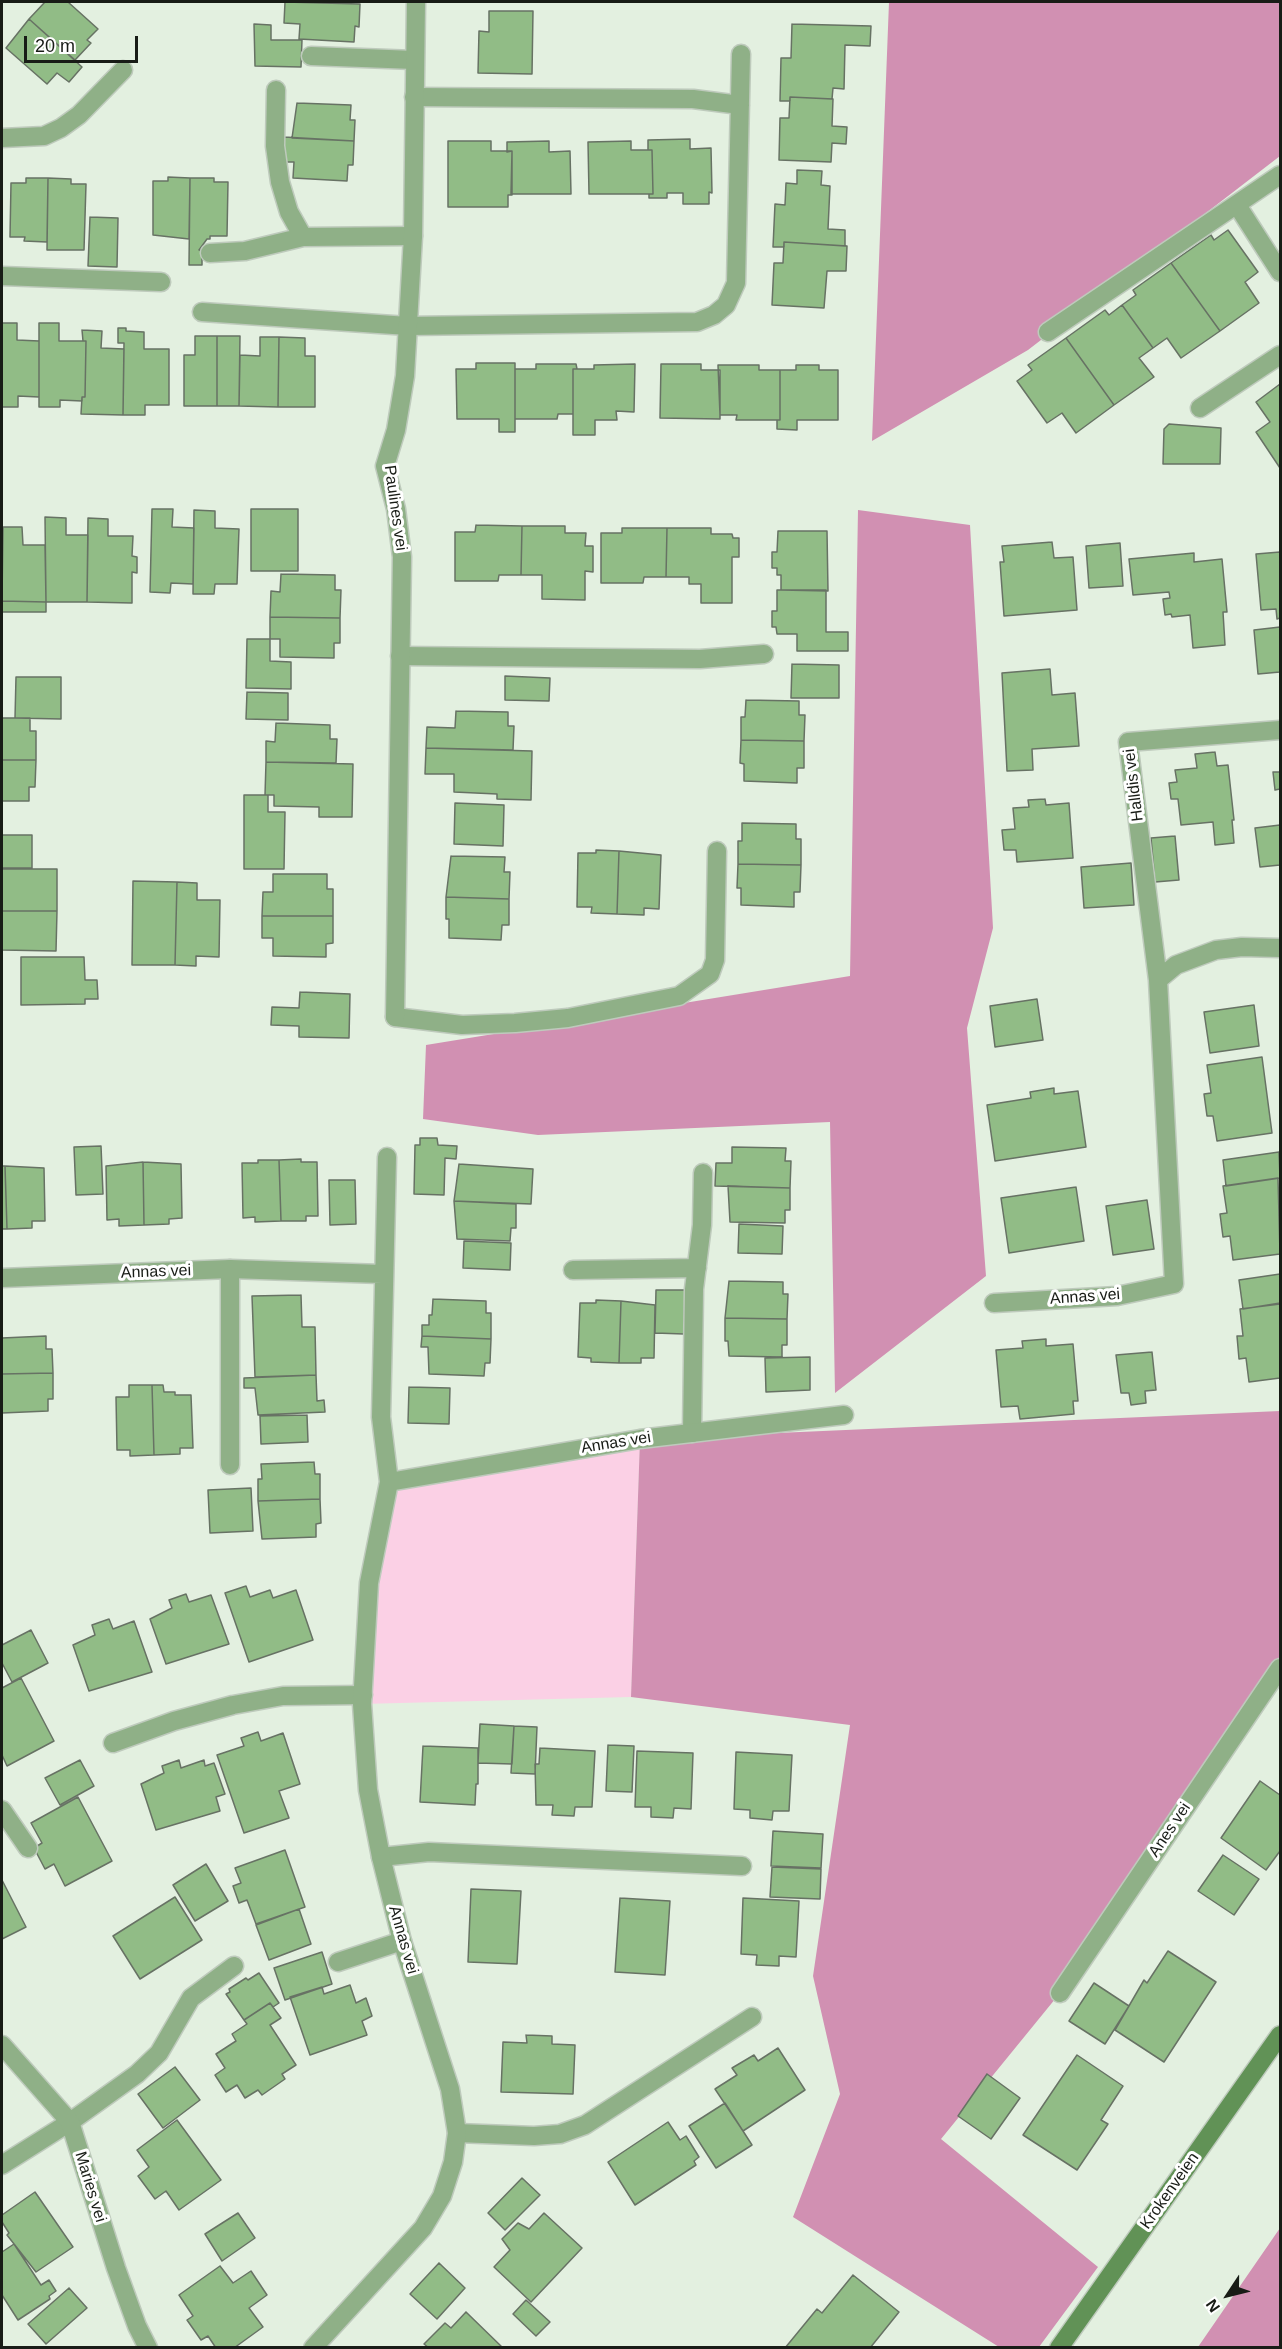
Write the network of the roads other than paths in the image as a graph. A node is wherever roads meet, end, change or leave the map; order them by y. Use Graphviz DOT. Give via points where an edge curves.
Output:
graph roads {
  1 [pos="416,2"];
  2 [pos="741,54"];
  3 [pos="310,56"];
  4 [pos="414,60"];
  5 [pos="123,70"];
  6 [pos="276,90"];
  7 [pos="414,97"];
  8 [pos="740,105"];
  9 [pos="2,138"];
  10 [pos="1281,175"];
  11 [pos="1237,205"];
  12 [pos="413,236"];
  13 [pos="303,237"];
  14 [pos="210,254"];
  15 [pos="1281,272"];
  16 [pos="2,276"];
  17 [pos="160,282"];
  18 [pos="202,312"];
  19 [pos="408,326"];
  20 [pos="1047,332"];
  21 [pos="1281,354"];
  22 [pos="1200,408"];
  23 [pos="764,654"];
  24 [pos="400,656"];
  25 [pos="1281,730"];
  26 [pos="717,851"];
  27 [pos="1281,948"];
  28 [pos="1158,980"];
  29 [pos="387,1157"];
  30 [pos="703,1173"];
  31 [pos="697,1268"];
  32 [pos="230,1269"];
  33 [pos="573,1270"];
  34 [pos="382,1274"];
  35 [pos="2,1278"];
  36 [pos="1174,1284"];
  37 [pos="994,1303"];
  38 [pos="844,1414"];
  39 [pos="692,1433"];
  40 [pos="230,1465"];
  41 [pos="389,1482"];
  42 [pos="1281,1668"];
  43 [pos="363,1695"];
  44 [pos="113,1743"];
  45 [pos="2,1810"];
  46 [pos="28,1848"];
  47 [pos="381,1857"];
  48 [pos="742,1866"];
  49 [pos="402,1941"];
  50 [pos="338,1962"];
  51 [pos="234,1966"];
  52 [pos="1060,1993"];
  53 [pos="752,2017"];
  54 [pos="1281,2036"];
  55 [pos="2,2045"];
  56 [pos="70,2121"];
  57 [pos="457,2133"];
  58 [pos="2,2164"];
  59 [pos="148,2348"];
  60 [pos="313,2348"];
  61 [pos="1059,2348"];
  1 -- 4 [label="street, Paulines vei"];
  2 -- 8 [label="street"];
  3 -- 4 [label="street"];
  4 -- 7 [label="street, Paulines vei"];
  5 -- 9 [label="street" via="61,128 44,136"];
  6 -- 13 [label="street" via="275,146 280,182 289,212"];
  7 -- 8 [label="street" via="693,99"];
  7 -- 12 [label="street, Paulines vei"];
  8 -- 19 [label="street" via="736,283 726,305 714,315 698,322"];
  10 -- 11 [label="street"];
  11 -- 15 [label="street"];
  11 -- 20 [label="street"];
  12 -- 13 [label="street"];
  12 -- 19 [label="street, Paulines vei"];
  13 -- 14 [label="street" via="245,251"];
  16 -- 17 [label="street"];
  18 -- 19 [label="street"];
  19 -- 24 [label="street, Paulines vei" via="405,376 385,466 402,557"];
  21 -- 22 [label="street"];
  23 -- 24 [label="street" via="700,659"];
  24 -- 26 [label="street, Paulines vei" via="395,1017 462,1025 515,1023 568,1018 679,996 710,974 715,960"];
  25 -- 28 [label="street, Halldis vei" via="1128,742"];
  27 -- 28 [label="street" via="1216,950 1176,965"];
  28 -- 36 [label="street, Halldis vei"];
  29 -- 34 [label="street, Annas vei"];
  30 -- 31 [label="street"];
  31 -- 33 [label="street"];
  31 -- 39 [label="street"];
  32 -- 34 [label="street, Annas vei"];
  32 -- 35 [label="street, Annas vei"];
  32 -- 40 [label="street"];
  34 -- 41 [label="street, Annas vei" via="381,1417"];
  36 -- 37 [label="street, Annas vei" via="1117,1296"];
  38 -- 39 [label="street, Annas vei"];
  39 -- 41 [label="street, Annas vei"];
  41 -- 43 [label="street, Annas vei" via="369,1583"];
  42 -- 52 [label="street, Anes vei"];
  43 -- 44 [label="street" via="283,1696 233,1705"];
  43 -- 47 [label="street, Annas vei" via="369,1790"];
  45 -- 46 [label="street"];
  47 -- 48 [label="street" via="429,1852"];
  47 -- 49 [label="street, Annas vei"];
  49 -- 50 [label="street"];
  49 -- 57 [label="street, Annas vei" via="450,2090"];
  51 -- 56 [label="street" via="191,1998 159,2053 137,2074"];
  53 -- 57 [label="street" via="585,2125 560,2134 534,2136"];
  54 -- 61 [label="street, Krokenveien"];
  55 -- 56 [label="street, Maries vei"];
  56 -- 58 [label="street"];
  56 -- 59 [label="street, Maries vei" via="116,2268"];
  57 -- 60 [label="street, Annas vei" via="442,2196 423,2228"];
}
